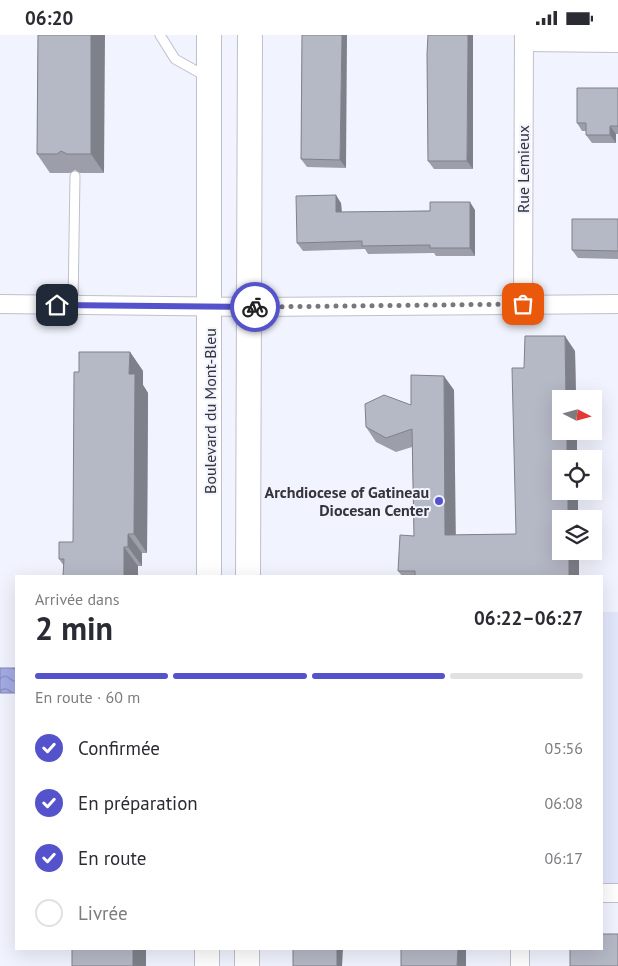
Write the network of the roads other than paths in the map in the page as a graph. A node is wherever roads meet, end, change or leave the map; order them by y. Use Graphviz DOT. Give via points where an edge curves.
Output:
graph roads {
  1 [pos="160,35"];
  2 [pos="209,35"];
  3 [pos="250,35"];
  4 [pos="524,38"];
  5 [pos="618,43"];
  6 [pos="209,78"];
  7 [pos="75,176"];
  8 [pos="0,304"];
  9 [pos="523,304"];
  10 [pos="618,304"];
  11 [pos="73,305"];
  12 [pos="210,306"];
  13 [pos="250,307"];
  14 [pos="209,575"];
  15 [pos="248,575"];
  16 [pos="603,893"];
  17 [pos="618,893"];
  18 [pos="208,950"];
  19 [pos="247,950"];
  20 [pos="520,950"];
  21 [pos="207,966"];
  22 [pos="247,966"];
  23 [pos="520,966"];
  1 -- 6 [label="lane" via="175,59"];
  2 -- 6 [label="street, Boulevard du Mont-Bleu"];
  3 -- 13 [label="street"];
  4 -- 5 [label="street"];
  4 -- 9 [label="street, Rue Lemieux"];
  6 -- 12 [label="street, Boulevard du Mont-Bleu"];
  7 -- 11 [label="lane"];
  8 -- 11 [label="street"];
  9 -- 10 [label="street"];
  9 -- 13 [label="street"];
  11 -- 12 [label="street"];
  12 -- 13 [label="street"];
  12 -- 14 [label="street, Boulevard du Mont-Bleu"];
  13 -- 15 [label="street"];
  16 -- 17 [label="street"];
  18 -- 21 [label="street"];
  19 -- 22 [label="street"];
  20 -- 23 [label="street"];
}
